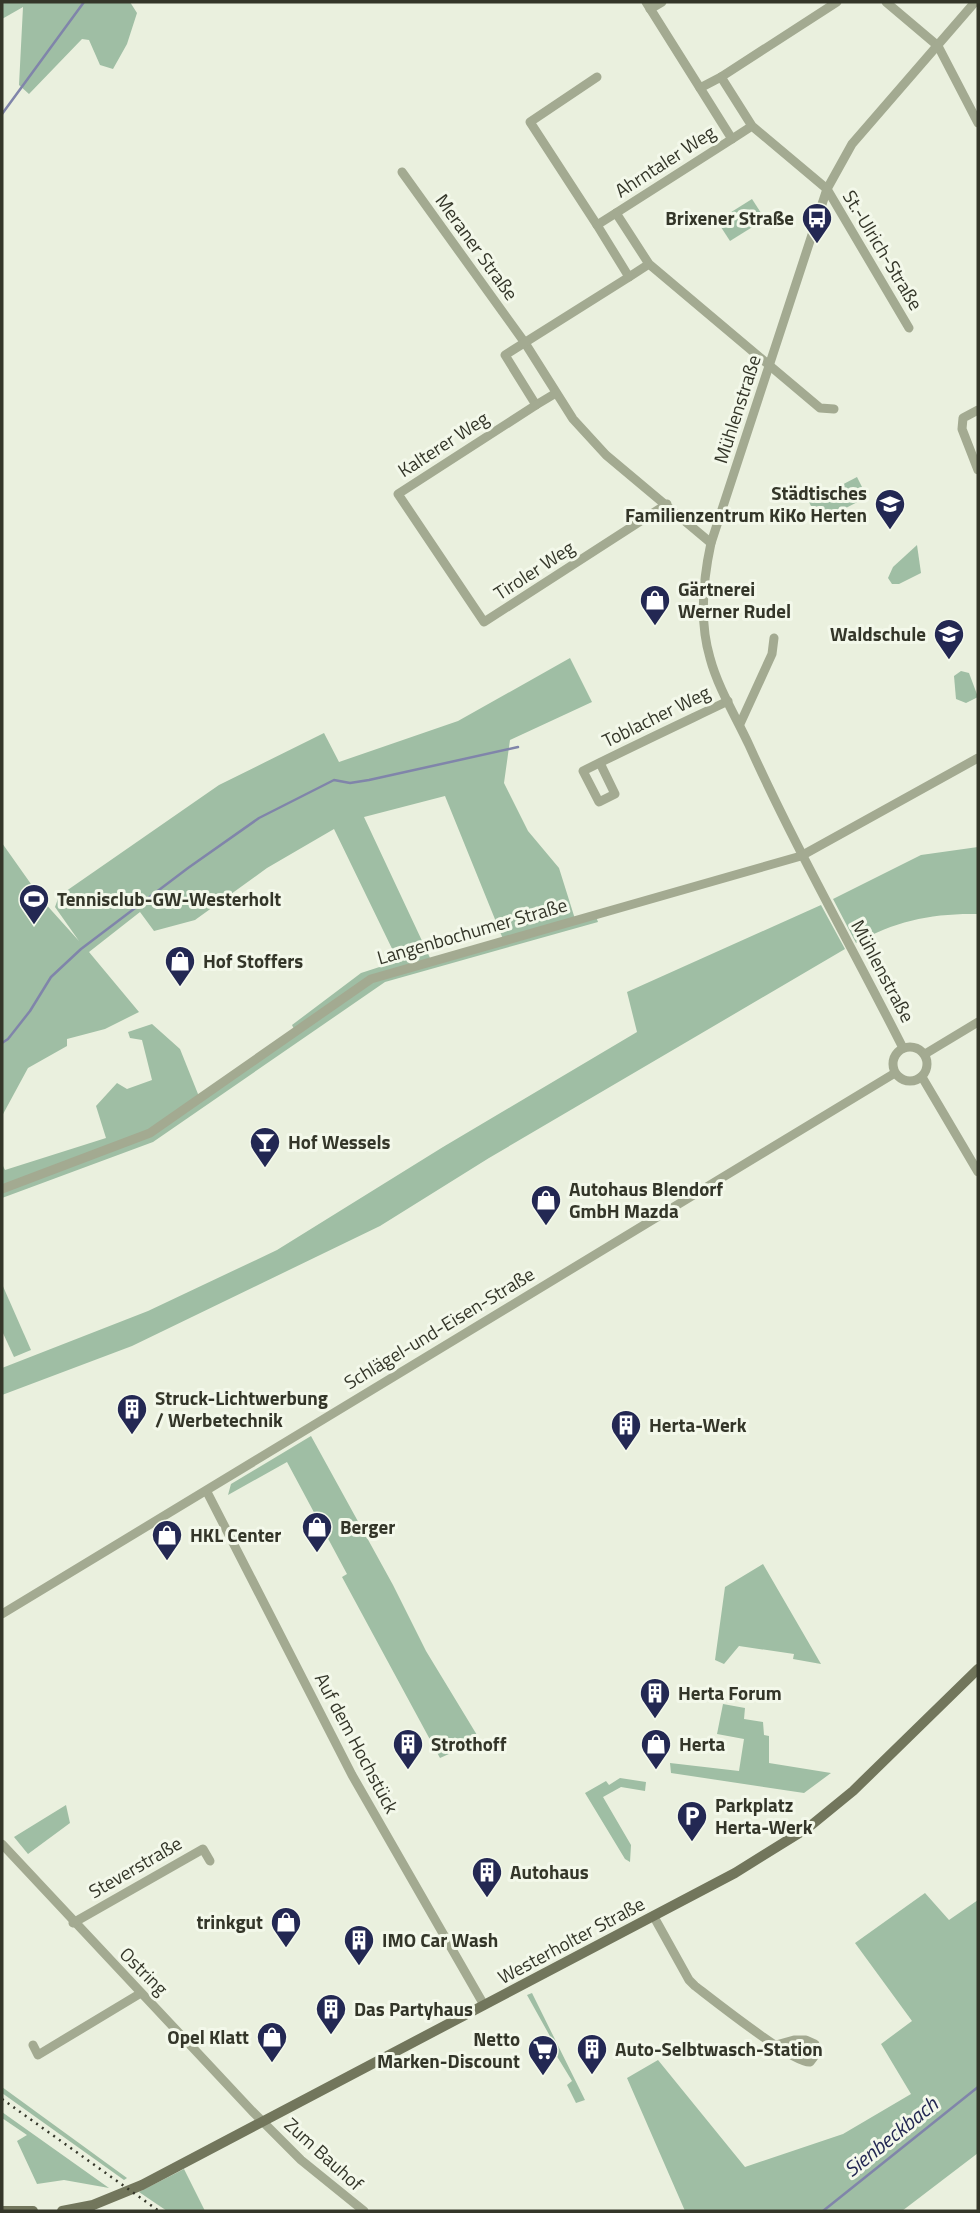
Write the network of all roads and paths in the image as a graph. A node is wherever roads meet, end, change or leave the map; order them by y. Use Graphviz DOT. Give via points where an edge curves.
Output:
graph roads {
  1 [pos="662,2"];
  2 [pos="837,2"];
  3 [pos="886,2"];
  4 [pos="975,2"];
  5 [pos="648,6"];
  6 [pos="938,46"];
  7 [pos="597,77"];
  8 [pos="720,77"];
  9 [pos="700,89"];
  10 [pos="978,123"];
  11 [pos="752,126"];
  12 [pos="732,139"];
  13 [pos="402,172"];
  14 [pos="827,189"];
  15 [pos="616,213"];
  16 [pos="597,225"];
  17 [pos="649,264"];
  18 [pos="629,277"];
  19 [pos="909,328"];
  20 [pos="524,343"];
  21 [pos="770,365"];
  22 [pos="556,393"];
  23 [pos="536,405"];
  24 [pos="834,409"];
  25 [pos="978,410"];
  26 [pos="978,470"];
  27 [pos="667,504"];
  28 [pos="417,523"];
  29 [pos="711,542"];
  30 [pos="774,638"];
  31 [pos="729,701"];
  32 [pos="740,724"];
  33 [pos="978,758"];
  34 [pos="600,763"];
  35 [pos="801,856"];
  36 [pos="978,1022"];
  37 [pos="904,1048"];
  38 [pos="925,1054"];
  39 [pos="895,1073"];
  40 [pos="922,1077"];
  41 [pos="978,1172"];
  42 [pos="2,1189"];
  43 [pos="207,1492"];
  44 [pos="2,1614"];
  45 [pos="978,1670"];
  46 [pos="2,1844"];
  47 [pos="210,1861"];
  48 [pos="654,1917"];
  49 [pos="73,1923"];
  50 [pos="141,1993"];
  51 [pos="484,2005"];
  52 [pos="33,2045"];
  53 [pos="776,2045"];
  54 [pos="262,2121"];
  55 [pos="2,2211"];
  56 [pos="33,2211"];
  57 [pos="62,2211"];
  58 [pos="364,2211"];
  1 -- 5 [label="street"];
  2 -- 8 [label="street"];
  3 -- 6 [label="street"];
  4 -- 6 [label="street, Mühlenstraße"];
  5 -- 9 [label="street"];
  6 -- 10 [label="street"];
  6 -- 14 [label="street, Mühlenstraße" via="850,147"];
  7 -- 16 [label="street" via="530,122"];
  8 -- 9 [label="street"];
  8 -- 11 [label="street"];
  9 -- 12 [label="street"];
  11 -- 12 [label="street"];
  11 -- 14 [label="street"];
  12 -- 15 [label="street, Ahrntaler Weg"];
  13 -- 20 [label="street, Meraner Straße"];
  14 -- 19 [label="street, St.-Ulrich-Straße"];
  14 -- 21 [label="street, Mühlenstraße"];
  15 -- 16 [label="street, Ahrntaler Weg"];
  15 -- 17 [label="street"];
  16 -- 18 [label="street"];
  17 -- 18 [label="street"];
  17 -- 21 [label="street"];
  18 -- 20 [label="street"];
  20 -- 22 [label="street, Meraner Straße"];
  20 -- 23 [label="street" via="505,355"];
  21 -- 24 [label="street" via="820,408"];
  21 -- 29 [label="street, Mühlenstraße"];
  22 -- 23 [label="street"];
  22 -- 27 [label="street, Meraner Straße" via="606,455"];
  23 -- 28 [label="street, Kalterer Weg" via="398,495"];
  25 -- 26 [label="street" via="963,418 962,429"];
  27 -- 28 [label="street, Tiroler Weg" via="484,622"];
  27 -- 29 [label="street, Meraner Straße"];
  29 -- 31 [label="street, Mühlenstraße" via="704,582 704,623 710,659"];
  30 -- 32 [label="street" via="772,654"];
  31 -- 32 [label="street, Mühlenstraße"];
  31 -- 34 [label="street, Toblacher Weg"];
  32 -- 35 [label="street, Mühlenstraße"];
  33 -- 35 [label="street, Langenbochumer Straße"];
  35 -- 37 [label="street, Mühlenstraße"];
  35 -- 42 [label="street, Langenbochumer Straße" via="371,979 150,1133"];
  36 -- 38 [label="street"];
  37 -- 38 [label="street" via="915,1047"];
  37 -- 39 [label="street" via="894,1058"];
  38 -- 40 [label="street" via="928,1066"];
  39 -- 40 [label="street" via="908,1081"];
  39 -- 43 [label="street, Schlägel-und-Eisen-Straße"];
  40 -- 41 [label="street"];
  43 -- 44 [label="street, Schlägel-und-Eisen-Straße"];
  43 -- 51 [label="street, Auf dem Hochstück" via="352,1775"];
  45 -- 48 [label="main road, Westerholter Straße" via="875,1771 809,1827"];
  46 -- 49 [label="street, Ostring"];
  47 -- 49 [label="street, Steverstraße" via="202,1849"];
  48 -- 51 [label="main road, Westerholter Straße"];
  48 -- 53 [label="street" via="688,1980"];
  49 -- 50 [label="street, Ostring"];
  50 -- 52 [label="street" via="38,2055"];
  50 -- 54 [label="street, Ostring"];
  51 -- 54 [label="main road, Westerholter Straße"];
  54 -- 57 [label="main road, Westerholter Straße" via="114,2198"];
  54 -- 58 [label="street, Zum Bauhof"];
  55 -- 56 [label="main road"];
}
